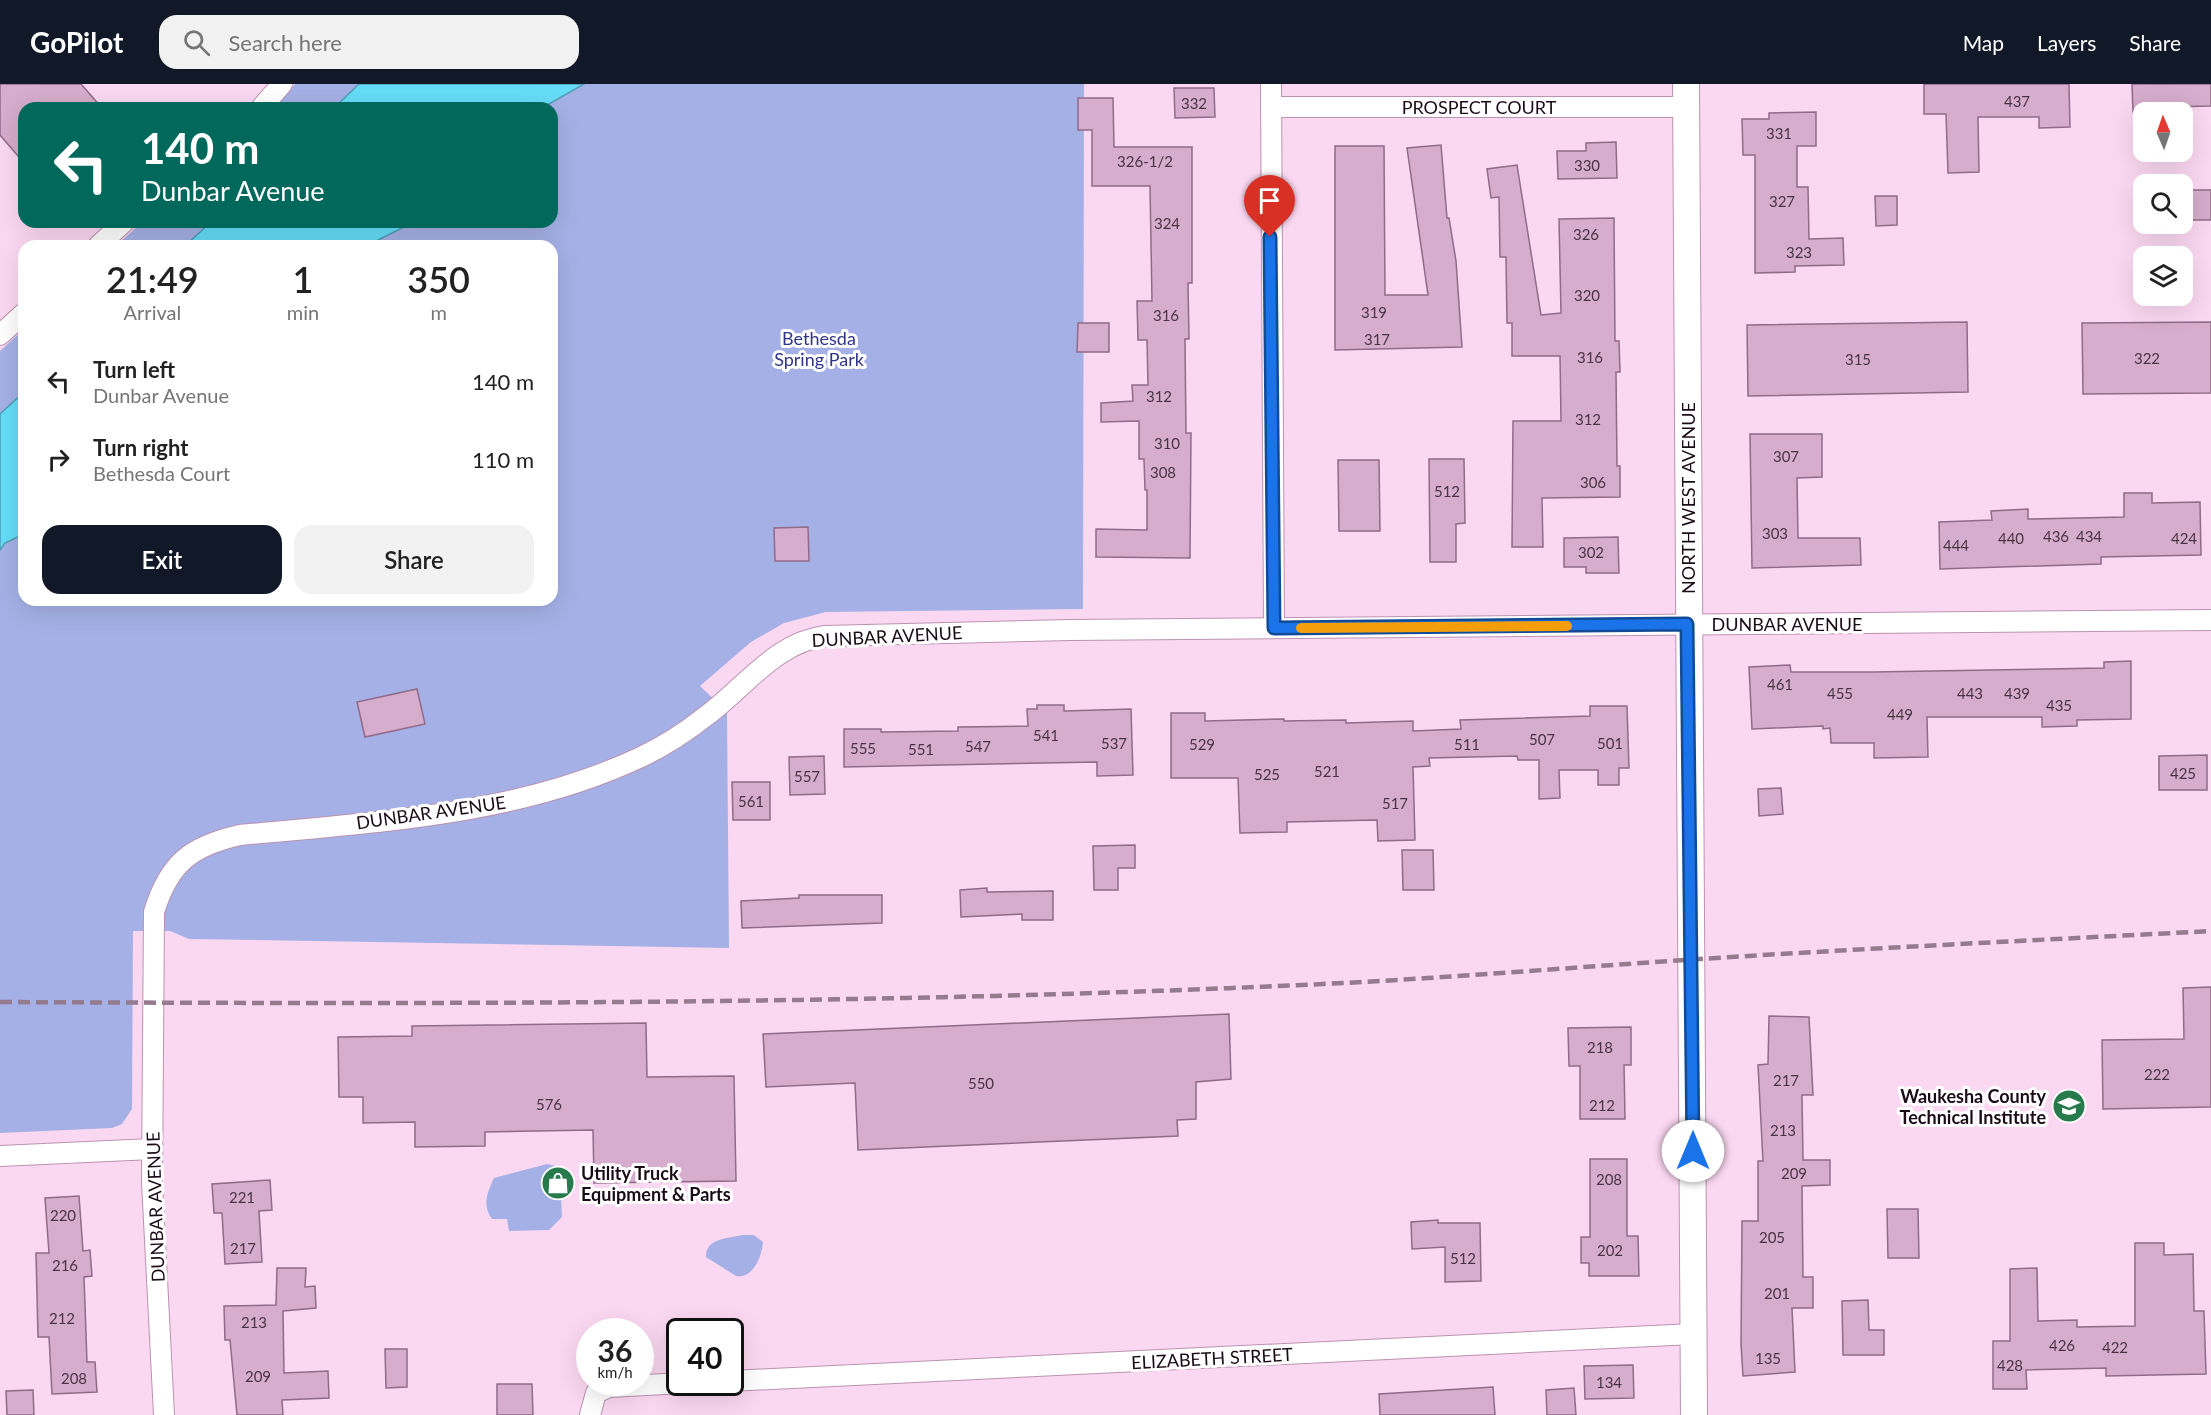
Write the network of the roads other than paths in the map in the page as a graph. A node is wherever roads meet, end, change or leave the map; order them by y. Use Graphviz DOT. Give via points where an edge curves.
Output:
graph roads {
  1 [pos="282,84"];
  2 [pos="1271,84"];
  3 [pos="1686,96"];
  4 [pos="266,102"];
  5 [pos="1271,107"];
  6 [pos="118,228"];
  7 [pos="104,240"];
  8 [pos="18,318"];
  9 [pos="0,335"];
  10 [pos="2211,620"];
  11 [pos="1687,624"];
  12 [pos="1274,628"];
  13 [pos="152,1149"];
  14 [pos="0,1156"];
  15 [pos="1693,1334"];
  16 [pos="744,1380"];
  17 [pos="666,1384"];
  18 [pos="164,1415"];
  19 [pos="590,1415"];
  20 [pos="1694,1415"];
  1 -- 4 [label="street"];
  2 -- 5 [label="street"];
  3 -- 5 [label="street, PROSPECT COURT"];
  3 -- 11 [label="street, NORTH WEST AVENUE"];
  5 -- 12 [label="street"];
  6 -- 7 [label="street"];
  8 -- 9 [label="street"];
  10 -- 11 [label="street, DUNBAR AVENUE"];
  11 -- 12 [label="street, DUNBAR AVENUE"];
  11 -- 15 [label="street, NORTH WEST AVENUE"];
  12 -- 13 [label="street, DUNBAR AVENUE" via="809,638 791,645 707,716 669,742 562,788 486,806 409,818 213,841 192,852 173,869 162,886 154,912"];
  13 -- 14 [label="street"];
  13 -- 18 [label="street, DUNBAR AVENUE"];
  15 -- 16 [label="street, ELIZABETH STREET"];
  15 -- 20 [label="street, NORTH WEST AVENUE"];
  17 -- 19 [label="street" via="609,1387 597,1394"];
}
